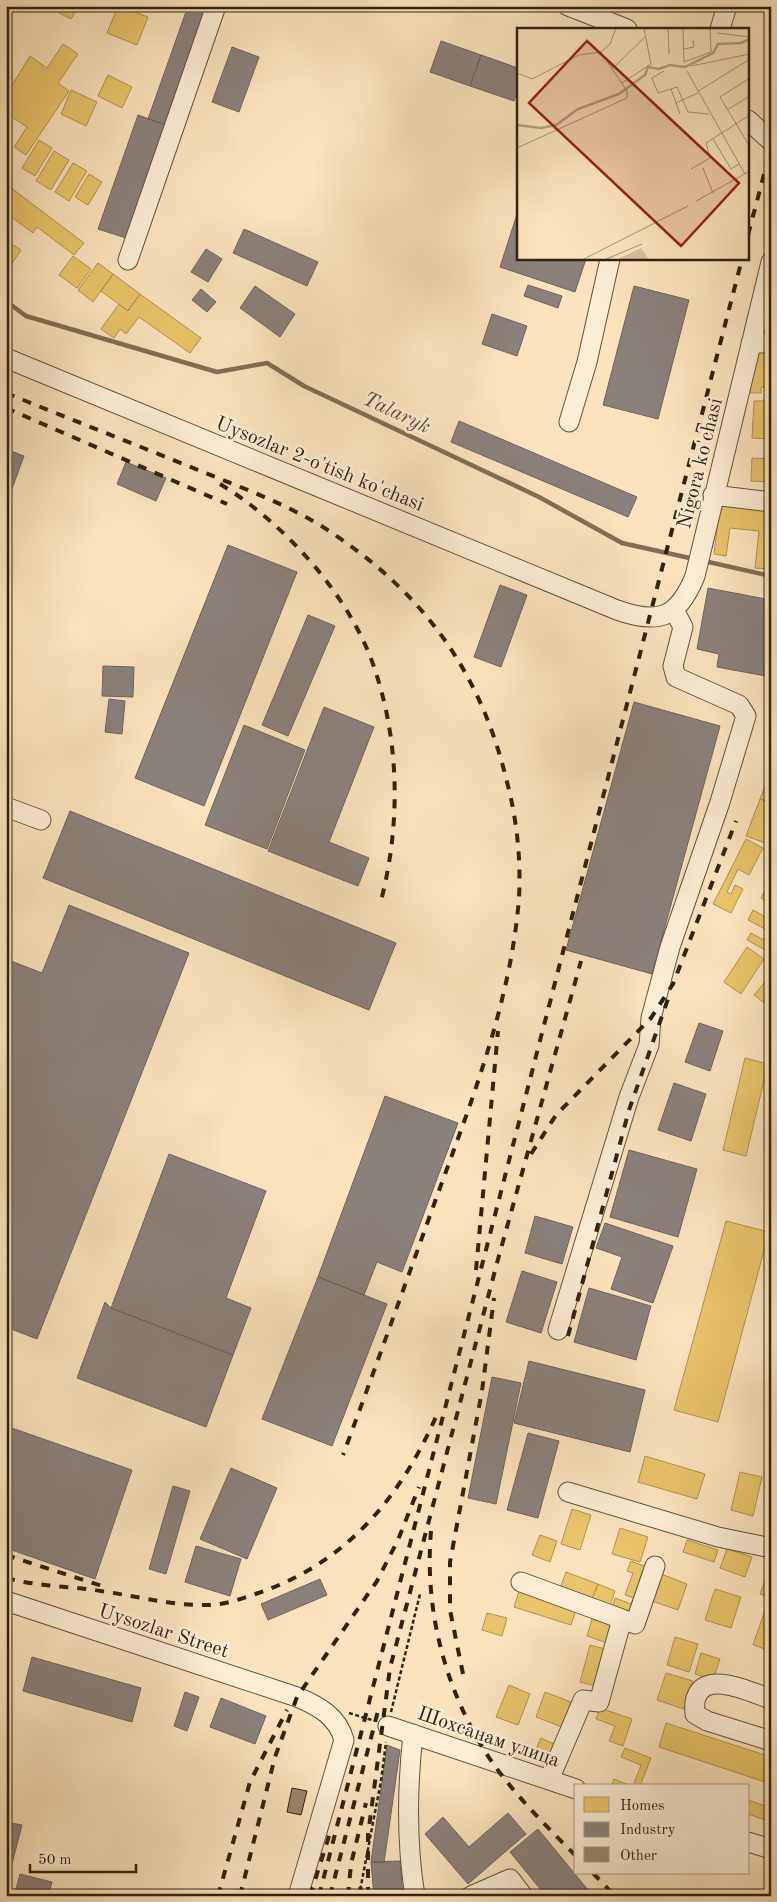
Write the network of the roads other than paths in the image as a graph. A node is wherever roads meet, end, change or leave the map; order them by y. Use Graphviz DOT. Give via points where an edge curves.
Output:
graph roads {
  1 [pos="216,6"];
  2 [pos="568,6"];
  3 [pos="727,6"];
  4 [pos="624,28"];
  5 [pos="720,28"];
  6 [pos="750,122"];
  7 [pos="771,141"];
  8 [pos="128,260"];
  9 [pos="610,260"];
  10 [pos="771,262"];
  11 [pos="751,343"];
  12 [pos="771,343"];
  13 [pos="6,358"];
  14 [pos="569,422"];
  15 [pos="713,495"];
  16 [pos="771,502"];
  17 [pos="674,610"];
  18 [pos="6,807"];
  19 [pos="41,820"];
  20 [pos="558,1330"];
  21 [pos="568,1492"];
  22 [pos="771,1548"];
  23 [pos="654,1566"];
  24 [pos="521,1582"];
  25 [pos="6,1601"];
  26 [pos="622,1619"];
  27 [pos="771,1699"];
  28 [pos="388,1726"];
  29 [pos="413,1734"];
  30 [pos="771,1741"];
  31 [pos="549,1780"];
  32 [pos="574,1788"];
  33 [pos="750,1843"];
  34 [pos="771,1849"];
  35 [pos="298,1896"];
  36 [pos="415,1896"];
  37 [pos="471,1896"];
  38 [pos="523,1896"];
  1 -- 8 [label="street"];
  2 -- 4 [label="street"];
  3 -- 5 [label="street"];
  6 -- 7 [label="street"];
  9 -- 14 [label="street" via="587,362"];
  10 -- 11 [label="street, Nigora ko'chasi"];
  11 -- 12 [label="street"];
  11 -- 15 [label="street, Nigora ko'chasi"];
  13 -- 17 [label="street, Uysozlar 2-o'tish ko'chasi" via="617,610 649,619 665,616"];
  15 -- 16 [label="street"];
  15 -- 17 [label="street, Nigora ko'chasi" via="695,576 684,599"];
  17 -- 20 [label="street" via="683,627 673,666 676,677 739,705 746,716 670,947 651,1018 649,1045 628,1097"];
  18 -- 19 [label="street"];
  21 -- 22 [label="street" via="718,1537"];
  23 -- 26 [label="street" via="635,1624"];
  24 -- 26 [label="street"];
  25 -- 35 [label="street, Uysozlar Street" via="308,1702 333,1719 341,1728 344,1740"];
  26 -- 31 [label="street" via="599,1702 583,1700"];
  27 -- 30 [label="street" via="722,1682 704,1687 696,1697 695,1714 707,1721"];
  28 -- 29 [label="street, Шохсанам улица"];
  29 -- 31 [label="street, Шохсанам улица"];
  29 -- 36 [label="street" via="407,1788 409,1858"];
  31 -- 32 [label="street, Шохсанам улица"];
  33 -- 34 [label="street"];
  37 -- 38 [label="street" via="510,1879"];
}
